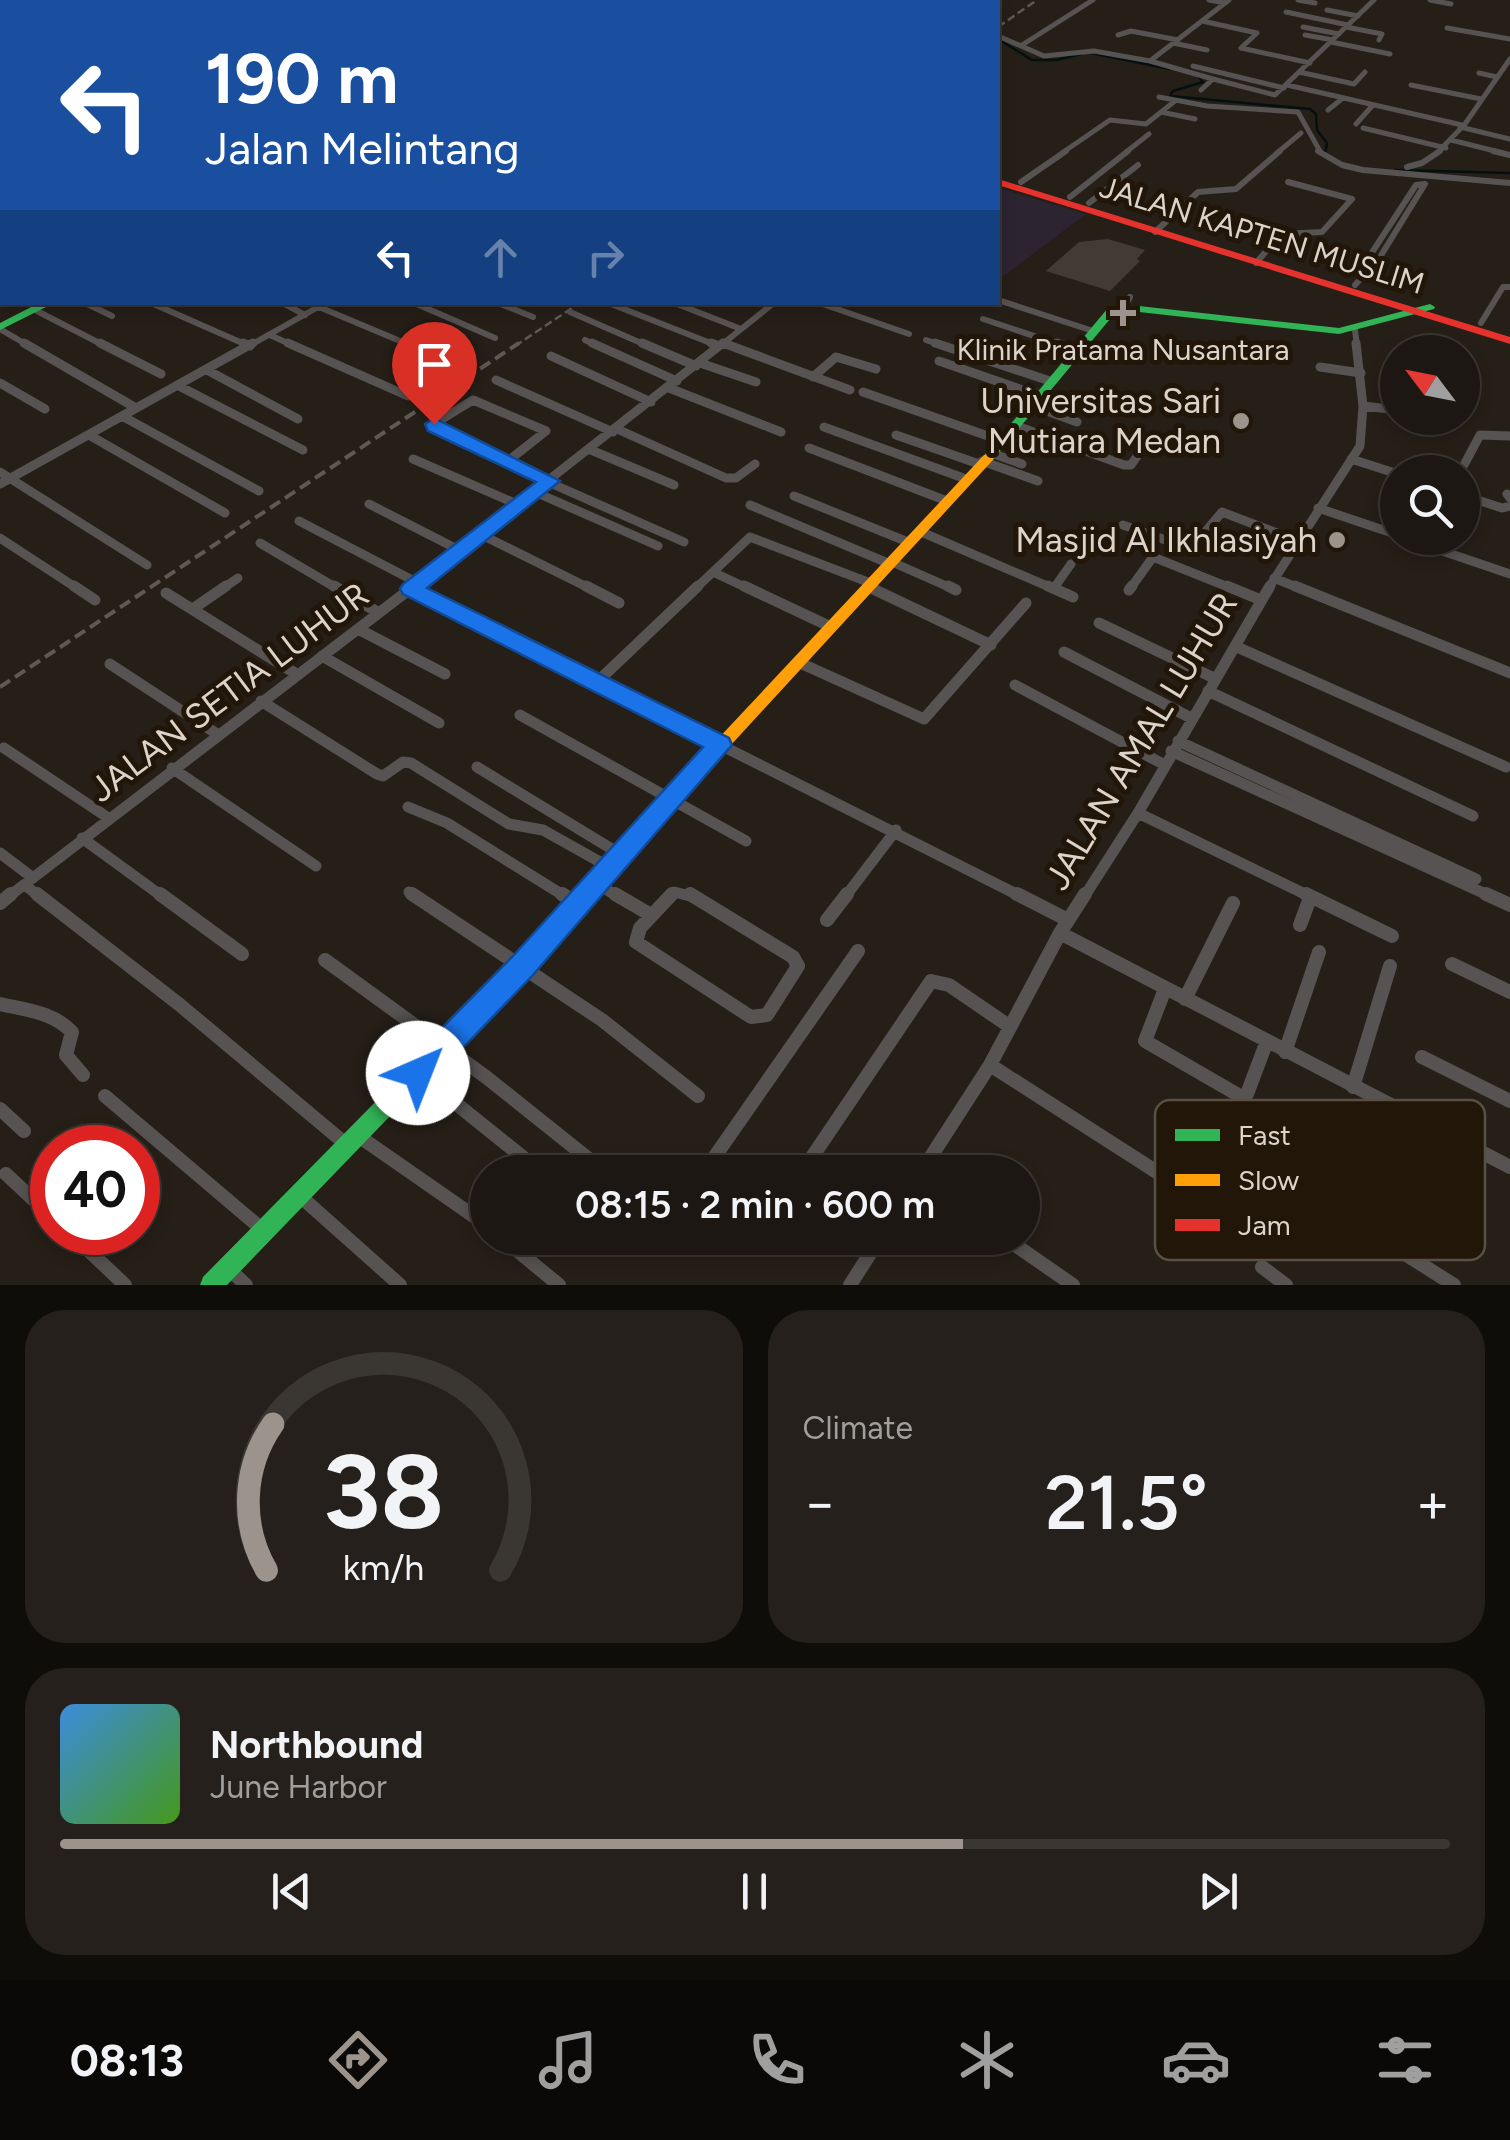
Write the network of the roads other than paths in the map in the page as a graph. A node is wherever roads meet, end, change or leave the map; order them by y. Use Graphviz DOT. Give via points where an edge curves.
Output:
graph roads {
  1 [pos="1093,0"];
  2 [pos="1209,0"];
  3 [pos="1298,0"];
  4 [pos="1374,0"];
  5 [pos="1430,0"];
  6 [pos="1227,2"];
  7 [pos="1314,3"];
  8 [pos="1451,4"];
  9 [pos="1327,10"];
  10 [pos="1286,12"];
  11 [pos="1358,16"];
  12 [pos="1202,22"];
  13 [pos="1348,26"];
  14 [pos="1447,28"];
  15 [pos="1339,34"];
  16 [pos="1118,35"];
  17 [pos="1000,37"];
  18 [pos="1510,39"];
  19 [pos="1379,40"];
  20 [pos="1332,41"];
  21 [pos="1175,42"];
  22 [pos="1022,45"];
  23 [pos="1207,50"];
  24 [pos="1390,54"];
  25 [pos="1510,59"];
  26 [pos="1150,61"];
  27 [pos="1181,62"];
  28 [pos="1310,63"];
  29 [pos="1299,72"];
  30 [pos="1365,72"];
  31 [pos="1479,73"];
  32 [pos="1497,77"];
  33 [pos="1213,79"];
  34 [pos="1411,85"];
  35 [pos="1286,86"];
  36 [pos="1200,90"];
  37 [pos="1159,97"];
  38 [pos="1343,98"];
  39 [pos="1481,100"];
  40 [pos="1176,101"];
  41 [pos="1374,105"];
  42 [pos="1328,110"];
  43 [pos="1161,112"];
  44 [pos="1195,119"];
  45 [pos="1461,126"];
  46 [pos="1301,133"];
  47 [pos="1149,134"];
  48 [pos="1510,138"];
  49 [pos="1452,140"];
  50 [pos="1446,148"];
  51 [pos="1510,154"];
  52 [pos="1374,165"];
  53 [pos="1138,166"];
  54 [pos="1000,178"];
  55 [pos="1000,179"];
  56 [pos="1021,182"];
  57 [pos="1288,182"];
  58 [pos="1510,183"];
  59 [pos="1070,197"];
  60 [pos="1088,203"];
  61 [pos="1402,206"];
  62 [pos="1412,208"];
  63 [pos="1158,229"];
  64 [pos="1390,232"];
  65 [pos="1233,233"];
  66 [pos="1281,234"];
  67 [pos="1260,260"];
  68 [pos="1355,285"];
  69 [pos="1510,287"];
  70 [pos="1000,301"];
  71 [pos="45,305"];
  72 [pos="89,305"];
  73 [pos="156,305"];
  74 [pos="287,305"];
  75 [pos="323,305"];
  76 [pos="419,305"];
  77 [pos="503,305"];
  78 [pos="614,305"];
  79 [pos="680,305"];
  80 [pos="771,305"];
  81 [pos="827,305"];
  82 [pos="35,310"];
  83 [pos="1424,310"];
  84 [pos="570,312"];
  85 [pos="305,315"];
  86 [pos="112,316"];
  87 [pos="533,318"];
  88 [pos="983,318"];
  89 [pos="1481,323"];
  90 [pos="0,328"];
  91 [pos="741,329"];
  92 [pos="1355,330"];
  93 [pos="1510,332"];
  94 [pos="270,334"];
  95 [pos="909,334"];
  96 [pos="495,338"];
  97 [pos="585,340"];
  98 [pos="926,340"];
  99 [pos="1085,341"];
  100 [pos="1510,341"];
  101 [pos="722,344"];
  102 [pos="250,346"];
  103 [pos="1125,355"];
  104 [pos="551,356"];
  105 [pos="939,361"];
  106 [pos="456,364"];
  107 [pos="698,364"];
  108 [pos="1320,367"];
  109 [pos="876,369"];
  110 [pos="207,370"];
  111 [pos="1361,373"];
  112 [pos="161,374"];
  113 [pos="813,377"];
  114 [pos="496,380"];
  115 [pos="1050,381"];
  116 [pos="756,382"];
  117 [pos="0,383"];
  118 [pos="673,384"];
  119 [pos="180,386"];
  120 [pos="850,390"];
  121 [pos="863,392"];
  122 [pos="408,396"];
  123 [pos="1037,401"];
  124 [pos="651,402"];
  125 [pos="1363,406"];
  126 [pos="136,408"];
  127 [pos="1380,408"];
  128 [pos="45,409"];
  129 [pos="122,416"];
  130 [pos="298,419"];
  131 [pos="1078,422"];
  132 [pos="1017,426"];
  133 [pos="824,427"];
  134 [pos="615,431"];
  135 [pos="780,432"];
  136 [pos="89,434"];
  137 [pos="896,435"];
  138 [pos="1510,436"];
  139 [pos="809,448"];
  140 [pos="303,450"];
  141 [pos="590,450"];
  142 [pos="1140,452"];
  143 [pos="989,454"];
  144 [pos="1469,455"];
  145 [pos="413,459"];
  146 [pos="1352,459"];
  147 [pos="508,462"];
  148 [pos="755,464"];
  149 [pos="1022,464"];
  150 [pos="1380,468"];
  151 [pos="3,478"];
  152 [pos="966,479"];
  153 [pos="549,482"];
  154 [pos="1038,482"];
  155 [pos="674,485"];
  156 [pos="259,491"];
  157 [pos="535,492"];
  158 [pos="794,496"];
  159 [pos="946,501"];
  160 [pos="1480,501"];
  161 [pos="368,504"];
  162 [pos="520,505"];
  163 [pos="750,505"];
  164 [pos="1510,506"];
  165 [pos="1318,508"];
  166 [pos="225,513"];
  167 [pos="299,521"];
  168 [pos="1123,525"];
  169 [pos="1380,529"];
  170 [pos="482,534"];
  171 [pos="914,536"];
  172 [pos="0,538"];
  173 [pos="1298,541"];
  174 [pos="684,542"];
  175 [pos="260,543"];
  176 [pos="658,546"];
  177 [pos="461,550"];
  178 [pos="1456,555"];
  179 [pos="891,563"];
  180 [pos="1070,564"];
  181 [pos="147,565"];
  182 [pos="715,573"];
  183 [pos="1510,574"];
  184 [pos="238,578"];
  185 [pos="1274,578"];
  186 [pos="414,586"];
  187 [pos="871,586"];
  188 [pos="1054,588"];
  189 [pos="956,590"];
  190 [pos="1129,590"];
  191 [pos="166,593"];
  192 [pos="1073,596"];
  193 [pos="95,600"];
  194 [pos="1262,600"];
  195 [pos="619,603"];
  196 [pos="1026,603"];
  197 [pos="194,608"];
  198 [pos="379,612"];
  199 [pos="1098,623"];
  200 [pos="831,627"];
  201 [pos="358,629"];
  202 [pos="991,645"];
  203 [pos="1237,646"];
  204 [pos="1064,652"];
  205 [pos="322,656"];
  206 [pos="798,662"];
  207 [pos="110,664"];
  208 [pos="446,674"];
  209 [pos="1510,674"];
  210 [pos="298,675"];
  211 [pos="1216,678"];
  212 [pos="596,684"];
  213 [pos="1015,686"];
  214 [pos="1208,690"];
  215 [pos="261,701"];
  216 [pos="520,715"];
  217 [pos="1191,718"];
  218 [pos="439,723"];
  219 [pos="217,734"];
  220 [pos="720,745"];
  221 [pos="1174,746"];
  222 [pos="4,748"];
  223 [pos="1164,764"];
  224 [pos="476,766"];
  225 [pos="1506,766"];
  226 [pos="172,768"];
  227 [pos="675,798"];
  228 [pos="408,807"];
  229 [pos="1138,813"];
  230 [pos="1473,816"];
  231 [pos="107,817"];
  232 [pos="896,830"];
  233 [pos="82,838"];
  234 [pos="746,840"];
  235 [pos="0,853"];
  236 [pos="614,861"];
  237 [pos="316,866"];
  238 [pos="1476,879"];
  239 [pos="29,881"];
  240 [pos="594,882"];
  241 [pos="410,892"];
  242 [pos="1310,898"];
  243 [pos="0,903"];
  244 [pos="576,903"];
  245 [pos="1232,903"];
  246 [pos="1510,905"];
  247 [pos="651,915"];
  248 [pos="827,920"];
  249 [pos="1300,925"];
  250 [pos="1064,926"];
  251 [pos="1392,936"];
  252 [pos="858,950"];
  253 [pos="1319,952"];
  254 [pos="242,954"];
  255 [pos="324,960"];
  256 [pos="1452,964"];
  257 [pos="523,966"];
  258 [pos="1390,966"];
  259 [pos="1165,988"];
  260 [pos="1510,992"];
  261 [pos="1186,999"];
  262 [pos="0,1004"];
  263 [pos="1010,1026"];
  264 [pos="1267,1042"];
  265 [pos="442,1048"];
  266 [pos="1285,1052"];
  267 [pos="1422,1056"];
  268 [pos="990,1065"];
  269 [pos="418,1073"];
  270 [pos="83,1074"];
  271 [pos="1354,1087"];
  272 [pos="106,1096"];
  273 [pos="698,1096"];
  274 [pos="1379,1100"];
  275 [pos="1510,1102"];
  276 [pos="0,1109"];
  277 [pos="24,1131"];
  278 [pos="352,1140"];
  279 [pos="1485,1154"];
  280 [pos="520,1155"];
  281 [pos="584,1155"];
  282 [pos="714,1155"];
  283 [pos="813,1155"];
  284 [pos="932,1155"];
  285 [pos="1510,1167"];
  286 [pos="1155,1171"];
  287 [pos="6,1174"];
  288 [pos="298,1194"];
  289 [pos="30,1196"];
  290 [pos="470,1215"];
  291 [pos="262,1230"];
  292 [pos="93,1255"];
  293 [pos="522,1255"];
  294 [pos="869,1255"];
  295 [pos="1030,1255"];
  296 [pos="1415,1260"];
  297 [pos="228,1267"];
  298 [pos="1262,1267"];
  299 [pos="125,1285"];
  300 [pos="211,1285"];
  301 [pos="246,1285"];
  302 [pos="400,1285"];
  303 [pos="558,1285"];
  304 [pos="850,1285"];
  305 [pos="1074,1285"];
  306 [pos="1286,1285"];
  307 [pos="1454,1285"];
  1 -- 22 [label="street"];
  2 -- 6 [label="street"];
  3 -- 7 [label="street"];
  4 -- 11 [label="street"];
  5 -- 8 [label="street"];
  6 -- 12 [label="street"];
  9 -- 11 [label="street"];
  10 -- 13 [label="street"];
  11 -- 13 [label="street"];
  12 -- 21 [label="street"];
  12 -- 28 [label="street" via="1257,33 1240,48"];
  13 -- 15 [label="street"];
  13 -- 19 [label="street" via="1383,34"];
  14 -- 18 [label="street"];
  15 -- 20 [label="street"];
  15 -- 20 [label="street" via="1304,31"];
  16 -- 21 [label="street" via="1130,30"];
  17 -- 22 [label="street"];
  20 -- 24 [label="street"];
  20 -- 28 [label="street"];
  21 -- 23 [label="street"];
  21 -- 26 [label="street"];
  22 -- 26 [label="street" via="1044,56 1088,50"];
  25 -- 32 [label="street"];
  26 -- 33 [label="street"];
  27 -- 35 [label="street"];
  28 -- 29 [label="street"];
  29 -- 30 [label="street" via="1356,84"];
  29 -- 35 [label="street"];
  31 -- 32 [label="street"];
  32 -- 39 [label="street"];
  33 -- 35 [label="street" via="1270,96"];
  33 -- 36 [label="street"];
  34 -- 39 [label="street"];
  35 -- 38 [label="street"];
  37 -- 40 [label="street"];
  38 -- 41 [label="street"];
  38 -- 42 [label="street"];
  39 -- 45 [label="street"];
  40 -- 43 [label="street"];
  40 -- 58 [label="street" via="1298,112 1322,156 1356,168"];
  41 -- 45 [label="street"];
  41 -- 50 [label="street" via="1360,126"];
  43 -- 44 [label="street"];
  43 -- 56 [label="street" via="1146,124 1110,120"];
  45 -- 48 [label="street"];
  45 -- 49 [label="street"];
  46 -- 63 [label="street" via="1236,189 1198,192"];
  47 -- 59 [label="street"];
  49 -- 50 [label="street"];
  49 -- 51 [label="street"];
  50 -- 52 [label="street" via="1418,167"];
  53 -- 60 [label="street"];
  54 -- 56 [label="street, JALAN KAPTEN MUSLIM"];
  55 -- 63 [label="street, JALAN KAPTEN MUSLIM"];
  56 -- 59 [label="street, JALAN KAPTEN MUSLIM"];
  57 -- 66 [label="street" via="1352,200 1322,232"];
  59 -- 60 [label="street, JALAN KAPTEN MUSLIM"];
  60 -- 63 [label="street, JALAN KAPTEN MUSLIM"];
  61 -- 62 [label="street"];
  61 -- 62 [label="street" via="1416,184 1425,184"];
  61 -- 64 [label="street"];
  62 -- 64 [label="street"];
  63 -- 67 [label="street, JALAN KAPTEN MUSLIM"];
  64 -- 68 [label="street" via="1380,257"];
  65 -- 66 [label="street" via="1249,219"];
  66 -- 67 [label="street"];
  67 -- 68 [label="street, JALAN KAPTEN MUSLIM"];
  67 -- 83 [label="street, JALAN KAPTEN MUSLIM"];
  68 -- 83 [label="street, JALAN KAPTEN MUSLIM"];
  69 -- 89 [label="street" via="1502,288"];
  70 -- 99 [label="street"];
  71 -- 82 [label="street"];
  72 -- 86 [label="street"];
  73 -- 102 [label="street"];
  74 -- 85 [label="street"];
  75 -- 85 [label="street"];
  75 -- 106 [label="street"];
  76 -- 96 [label="street"];
  77 -- 87 [label="street"];
  78 -- 101 [label="street"];
  79 -- 91 [label="street"];
  80 -- 91 [label="street, JALAN SETIA LUHUR"];
  81 -- 95 [label="street"];
  82 -- 90 [label="street"];
  82 -- 112 [label="street"];
  83 -- 89 [label="street, JALAN KAPTEN MUSLIM"];
  83 -- 92 [label="street"];
  83 -- 100 [label="street, JALAN KAPTEN MUSLIM"];
  84 -- 107 [label="street"];
  85 -- 94 [label="street"];
  88 -- 99 [label="street"];
  89 -- 93 [label="street, JALAN KAPTEN MUSLIM"];
  90 -- 126 [label="street"];
  91 -- 101 [label="street, JALAN SETIA LUHUR"];
  92 -- 99 [label="street" via="1128,302"];
  92 -- 111 [label="street, JALAN AMAL LUHUR"];
  94 -- 102 [label="street"];
  94 -- 122 [label="street"];
  97 -- 118 [label="street"];
  98 -- 115 [label="street"];
  99 -- 103 [label="street"];
  99 -- 115 [label="street"];
  101 -- 107 [label="street, JALAN SETIA LUHUR"];
  101 -- 113 [label="street"];
  102 -- 110 [label="street"];
  104 -- 124 [label="street"];
  105 -- 123 [label="street"];
  107 -- 116 [label="street"];
  107 -- 118 [label="street, JALAN SETIA LUHUR"];
  108 -- 111 [label="street"];
  109 -- 113 [label="street" via="836,357"];
  110 -- 119 [label="street"];
  110 -- 130 [label="street"];
  111 -- 125 [label="street, JALAN AMAL LUHUR"];
  113 -- 120 [label="street"];
  114 -- 134 [label="street"];
  115 -- 123 [label="street"];
  117 -- 128 [label="street"];
  118 -- 124 [label="street, JALAN SETIA LUHUR"];
  118 -- 135 [label="street"];
  119 -- 126 [label="street"];
  119 -- 140 [label="street"];
  121 -- 143 [label="street"];
  123 -- 131 [label="street"];
  123 -- 132 [label="street"];
  124 -- 134 [label="street, JALAN SETIA LUHUR"];
  125 -- 127 [label="street"];
  125 -- 146 [label="street, JALAN AMAL LUHUR" via="1362,436"];
  126 -- 129 [label="street"];
  129 -- 136 [label="street"];
  129 -- 156 [label="street"];
  132 -- 142 [label="street" via="1124,466"];
  132 -- 143 [label="street"];
  133 -- 152 [label="street"];
  134 -- 141 [label="street, JALAN SETIA LUHUR"];
  134 -- 148 [label="street" via="726,478"];
  136 -- 151 [label="street"];
  136 -- 166 [label="street"];
  137 -- 143 [label="street"];
  138 -- 144 [label="street" via="1480,435"];
  139 -- 159 [label="street"];
  141 -- 153 [label="street, JALAN SETIA LUHUR"];
  141 -- 155 [label="street"];
  143 -- 149 [label="street"];
  143 -- 152 [label="street"];
  143 -- 154 [label="street"];
  145 -- 162 [label="street"];
  146 -- 150 [label="street"];
  146 -- 165 [label="street, JALAN AMAL LUHUR"];
  147 -- 147 [label="street" via="435,428 434,424 474,400 546,431"];
  147 -- 153 [label="street"];
  151 -- 181 [label="street"];
  152 -- 159 [label="street"];
  153 -- 157 [label="street, JALAN SETIA LUHUR"];
  153 -- 174 [label="street"];
  157 -- 162 [label="street, JALAN SETIA LUHUR"];
  157 -- 176 [label="street"];
  158 -- 171 [label="street"];
  159 -- 171 [label="street"];
  160 -- 164 [label="street"];
  161 -- 177 [label="street"];
  162 -- 170 [label="street, JALAN SETIA LUHUR"];
  163 -- 179 [label="street"];
  165 -- 169 [label="street"];
  165 -- 173 [label="street, JALAN AMAL LUHUR"];
  167 -- 186 [label="street"];
  168 -- 173 [label="street" via="1191,549 1219,512"];
  170 -- 177 [label="street, JALAN SETIA LUHUR"];
  170 -- 195 [label="street"];
  171 -- 179 [label="street"];
  171 -- 188 [label="street"];
  172 -- 193 [label="street"];
  173 -- 185 [label="street, JALAN AMAL LUHUR"];
  175 -- 198 [label="street"];
  177 -- 186 [label="street, JALAN SETIA LUHUR"];
  178 -- 183 [label="street"];
  179 -- 187 [label="street"];
  179 -- 189 [label="street"];
  180 -- 188 [label="street"];
  182 -- 187 [label="street" via="753,536"];
  182 -- 200 [label="street"];
  182 -- 212 [label="street"];
  184 -- 197 [label="street"];
  185 -- 194 [label="street, JALAN AMAL LUHUR"];
  185 -- 209 [label="street"];
  186 -- 198 [label="street, JALAN SETIA LUHUR"];
  186 -- 212 [label="street"];
  187 -- 200 [label="street"];
  187 -- 202 [label="street"];
  188 -- 192 [label="street"];
  190 -- 194 [label="street" via="1153,558"];
  191 -- 197 [label="street"];
  194 -- 203 [label="street, JALAN AMAL LUHUR"];
  196 -- 202 [label="street"];
  197 -- 210 [label="street"];
  198 -- 201 [label="street, JALAN SETIA LUHUR"];
  199 -- 211 [label="street"];
  200 -- 206 [label="street"];
  201 -- 205 [label="street, JALAN SETIA LUHUR"];
  201 -- 208 [label="street"];
  202 -- 206 [label="street" via="924,718"];
  203 -- 211 [label="street, JALAN AMAL LUHUR"];
  203 -- 225 [label="street"];
  204 -- 217 [label="street"];
  205 -- 210 [label="street, JALAN SETIA LUHUR"];
  205 -- 218 [label="street"];
  206 -- 220 [label="street"];
  207 -- 219 [label="street"];
  210 -- 215 [label="street, JALAN SETIA LUHUR"];
  211 -- 214 [label="street, JALAN AMAL LUHUR"];
  212 -- 220 [label="street"];
  213 -- 223 [label="street"];
  214 -- 217 [label="street, JALAN AMAL LUHUR"];
  214 -- 230 [label="street"];
  215 -- 219 [label="street, JALAN SETIA LUHUR"];
  215 -- 236 [label="street" via="377,774 411,763 509,824 543,830"];
  216 -- 227 [label="street"];
  217 -- 221 [label="street, JALAN AMAL LUHUR"];
  219 -- 226 [label="street, JALAN SETIA LUHUR"];
  220 -- 227 [label="street"];
  220 -- 232 [label="street"];
  221 -- 223 [label="street, JALAN AMAL LUHUR"];
  221 -- 238 [label="street"];
  221 -- 246 [label="street"];
  222 -- 231 [label="street"];
  223 -- 229 [label="street, JALAN AMAL LUHUR"];
  224 -- 236 [label="street"];
  226 -- 231 [label="street, JALAN SETIA LUHUR"];
  226 -- 237 [label="street"];
  227 -- 234 [label="street"];
  227 -- 236 [label="street"];
  228 -- 244 [label="street"];
  229 -- 242 [label="street"];
  229 -- 250 [label="street, JALAN AMAL LUHUR"];
  231 -- 233 [label="street, JALAN SETIA LUHUR"];
  232 -- 248 [label="street"];
  232 -- 250 [label="street"];
  233 -- 239 [label="street, JALAN SETIA LUHUR"];
  233 -- 254 [label="street"];
  235 -- 239 [label="street"];
  236 -- 240 [label="street"];
  239 -- 243 [label="street, JALAN SETIA LUHUR"];
  239 -- 278 [label="street"];
  240 -- 244 [label="street"];
  240 -- 247 [label="street"];
  241 -- 257 [label="street"];
  242 -- 249 [label="street"];
  242 -- 251 [label="street"];
  244 -- 257 [label="street"];
  245 -- 261 [label="street"];
  247 -- 247 [label="street" via="636,942 750,1017 767,1015 798,966 794,957 686,892 674,892"];
  250 -- 259 [label="street"];
  250 -- 263 [label="street, JALAN AMAL LUHUR"];
  252 -- 282 [label="street"];
  253 -- 266 [label="street"];
  255 -- 265 [label="street"];
  256 -- 260 [label="street"];
  257 -- 265 [label="street"];
  257 -- 273 [label="street"];
  258 -- 271 [label="street"];
  259 -- 261 [label="street"];
  259 -- 264 [label="street" via="1145,1041 1240,1096 1247,1094"];
  261 -- 264 [label="street"];
  262 -- 270 [label="street" via="67,1026 72,1032 66,1055"];
  263 -- 268 [label="street, JALAN AMAL LUHUR"];
  263 -- 283 [label="street" via="949,984 931,981"];
  264 -- 266 [label="street"];
  265 -- 269 [label="street"];
  265 -- 281 [label="street"];
  266 -- 271 [label="street"];
  267 -- 275 [label="street"];
  268 -- 284 [label="street, JALAN AMAL LUHUR"];
  268 -- 286 [label="street"];
  269 -- 278 [label="street"];
  269 -- 280 [label="street"];
  271 -- 274 [label="street"];
  272 -- 291 [label="street"];
  276 -- 277 [label="street"];
  278 -- 288 [label="street"];
  278 -- 290 [label="street"];
  279 -- 285 [label="street"];
  287 -- 289 [label="street"];
  288 -- 291 [label="street"];
  288 -- 302 [label="street"];
  291 -- 297 [label="street"];
  292 -- 299 [label="street"];
  293 -- 303 [label="street"];
  294 -- 304 [label="street"];
  295 -- 305 [label="street"];
  296 -- 307 [label="street"];
  297 -- 300 [label="street"];
  297 -- 301 [label="street"];
  298 -- 306 [label="street"];
}
